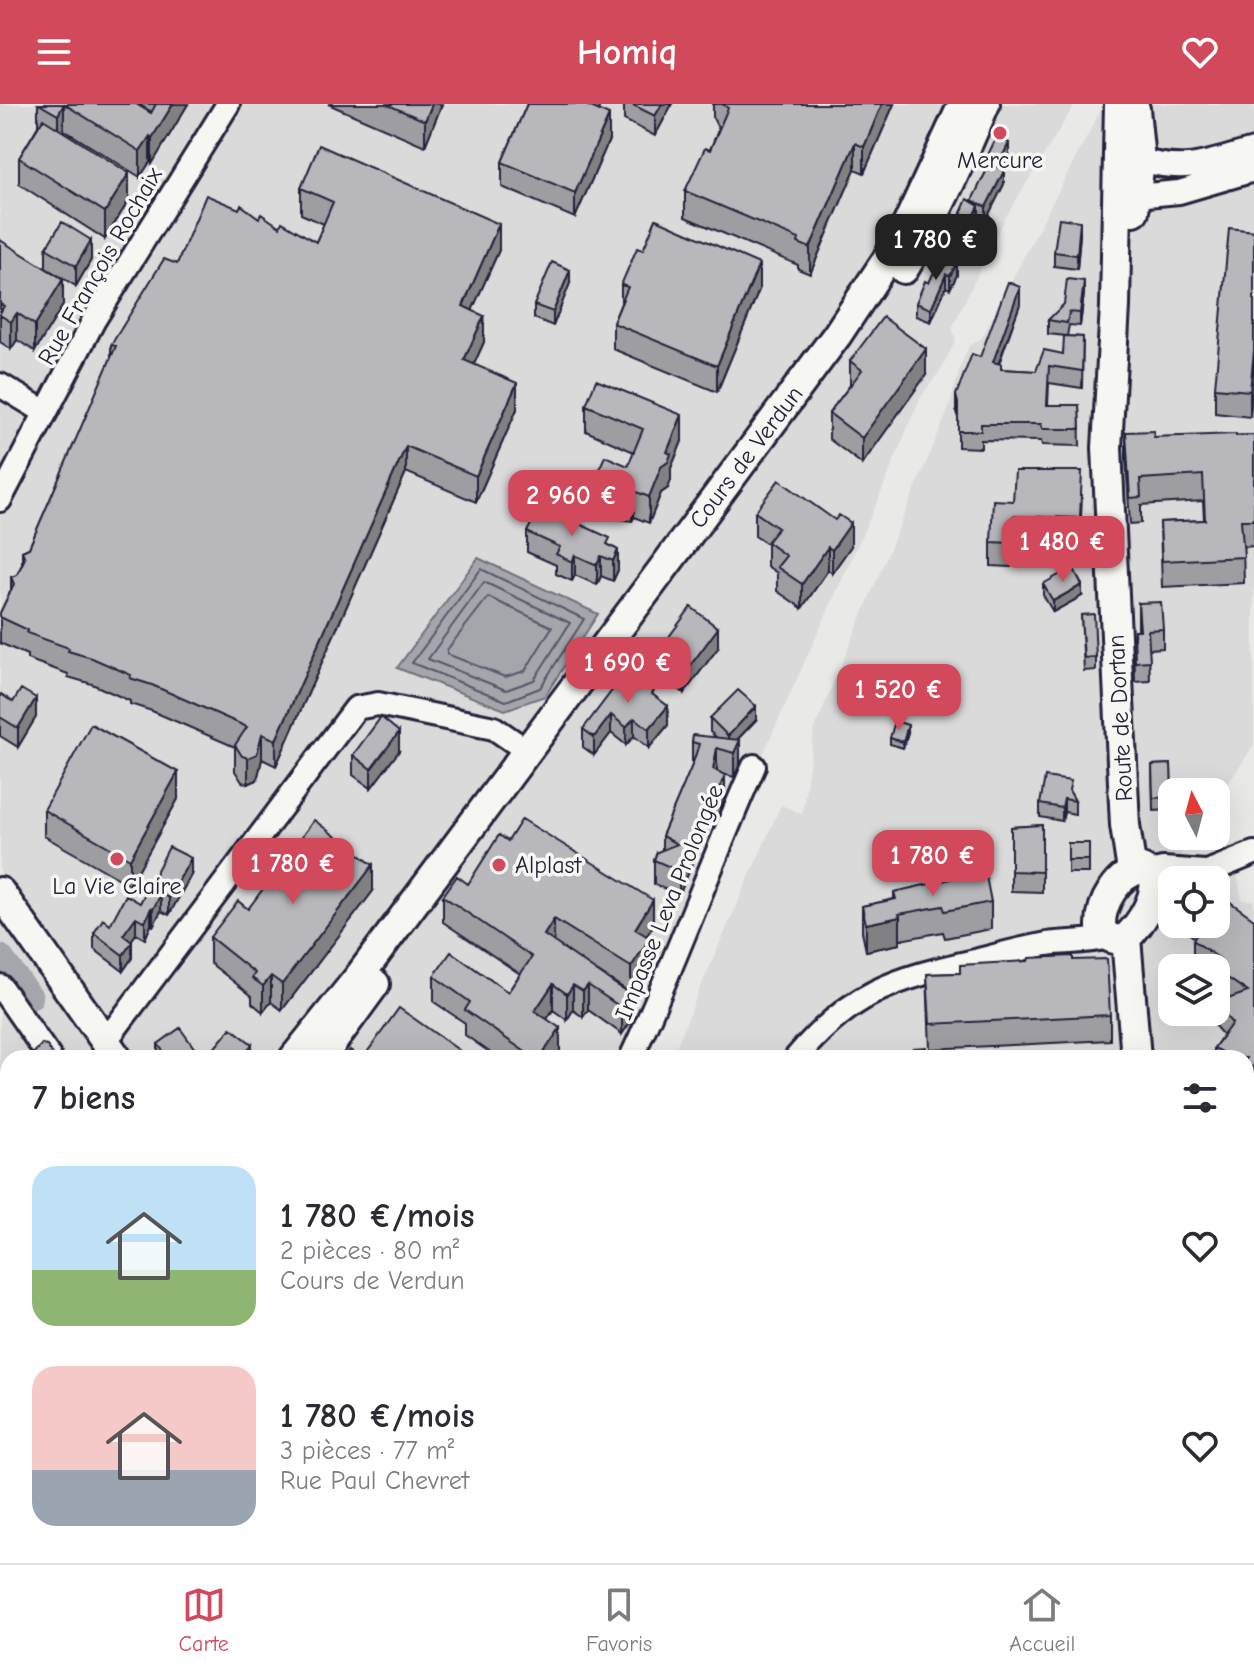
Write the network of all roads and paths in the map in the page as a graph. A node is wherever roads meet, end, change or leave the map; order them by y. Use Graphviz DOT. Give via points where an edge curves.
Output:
graph roads {
  1 [pos="228,104"];
  2 [pos="963,104"];
  3 [pos="985,104"];
  4 [pos="1119,104"];
  5 [pos="1134,104"];
  6 [pos="1254,150"];
  7 [pos="1140,160"];
  8 [pos="1254,162"];
  9 [pos="1254,170"];
  10 [pos="1224,177"];
  11 [pos="1136,196"];
  12 [pos="1115,277"];
  13 [pos="835,357"];
  14 [pos="0,385"];
  15 [pos="45,412"];
  16 [pos="778,415"];
  17 [pos="743,490"];
  18 [pos="0,500"];
  19 [pos="526,750"];
  20 [pos="754,766"];
  21 [pos="1254,853"];
  22 [pos="1222,866"];
  23 [pos="1152,881"];
  24 [pos="0,892"];
  25 [pos="0,919"];
  26 [pos="1112,931"];
  27 [pos="0,986"];
  28 [pos="44,1050"];
  29 [pos="104,1050"];
  30 [pos="104,1050"];
  31 [pos="108,1050"];
  32 [pos="300,1050"];
  33 [pos="327,1050"];
  34 [pos="635,1050"];
  35 [pos="803,1050"];
  36 [pos="1134,1050"];
  1 -- 15 [label="street, Rue François Rochaix" via="94,320"];
  2 -- 13 [label="main road" via="908,223 909,243"];
  3 -- 13 [label="main road, Cours de Verdun" via="927,229"];
  4 -- 11 [label="main road" via="1129,125 1130,178"];
  4 -- 12 [label="main road, Route de Dortan"];
  5 -- 7 [label="main road, Route de Dortan"];
  6 -- 7 [label="street" via="1191,167"];
  7 -- 11 [label="main road, Route de Dortan"];
  8 -- 10 [label="street"];
  9 -- 10 [label="street"];
  10 -- 11 [label="street" via="1179,192"];
  11 -- 12 [label="main road, Route de Dortan"];
  12 -- 23 [label="main road, Route de Dortan" via="1107,448 1125,825"];
  13 -- 16 [label="main road, Cours de Verdun"];
  13 -- 17 [label="main road, Cours de Verdun"];
  14 -- 15 [label="street"];
  15 -- 18 [label="street, Rue François Rochaix"];
  16 -- 17 [label="main road" via="777,430"];
  16 -- 19 [label="main road, Cours de Verdun"];
  17 -- 33 [label="main road, Cours de Verdun"];
  19 -- 31 [label="street" via="494,728 378,704 356,708"];
  19 -- 32 [label="main road, Cours de Verdun"];
  20 -- 34 [label="street, Impasse Leva Prolongée"];
  21 -- 22 [label="street"];
  23 -- 26 [label="main road" via="1126,874 1113,891"];
  24 -- 29 [label="main road"];
  25 -- 30 [label="main road"];
  26 -- 35 [label="street" via="917,974 879,988 832,1019"];
  26 -- 36 [label="main road"];
  27 -- 28 [label="street"];
}
